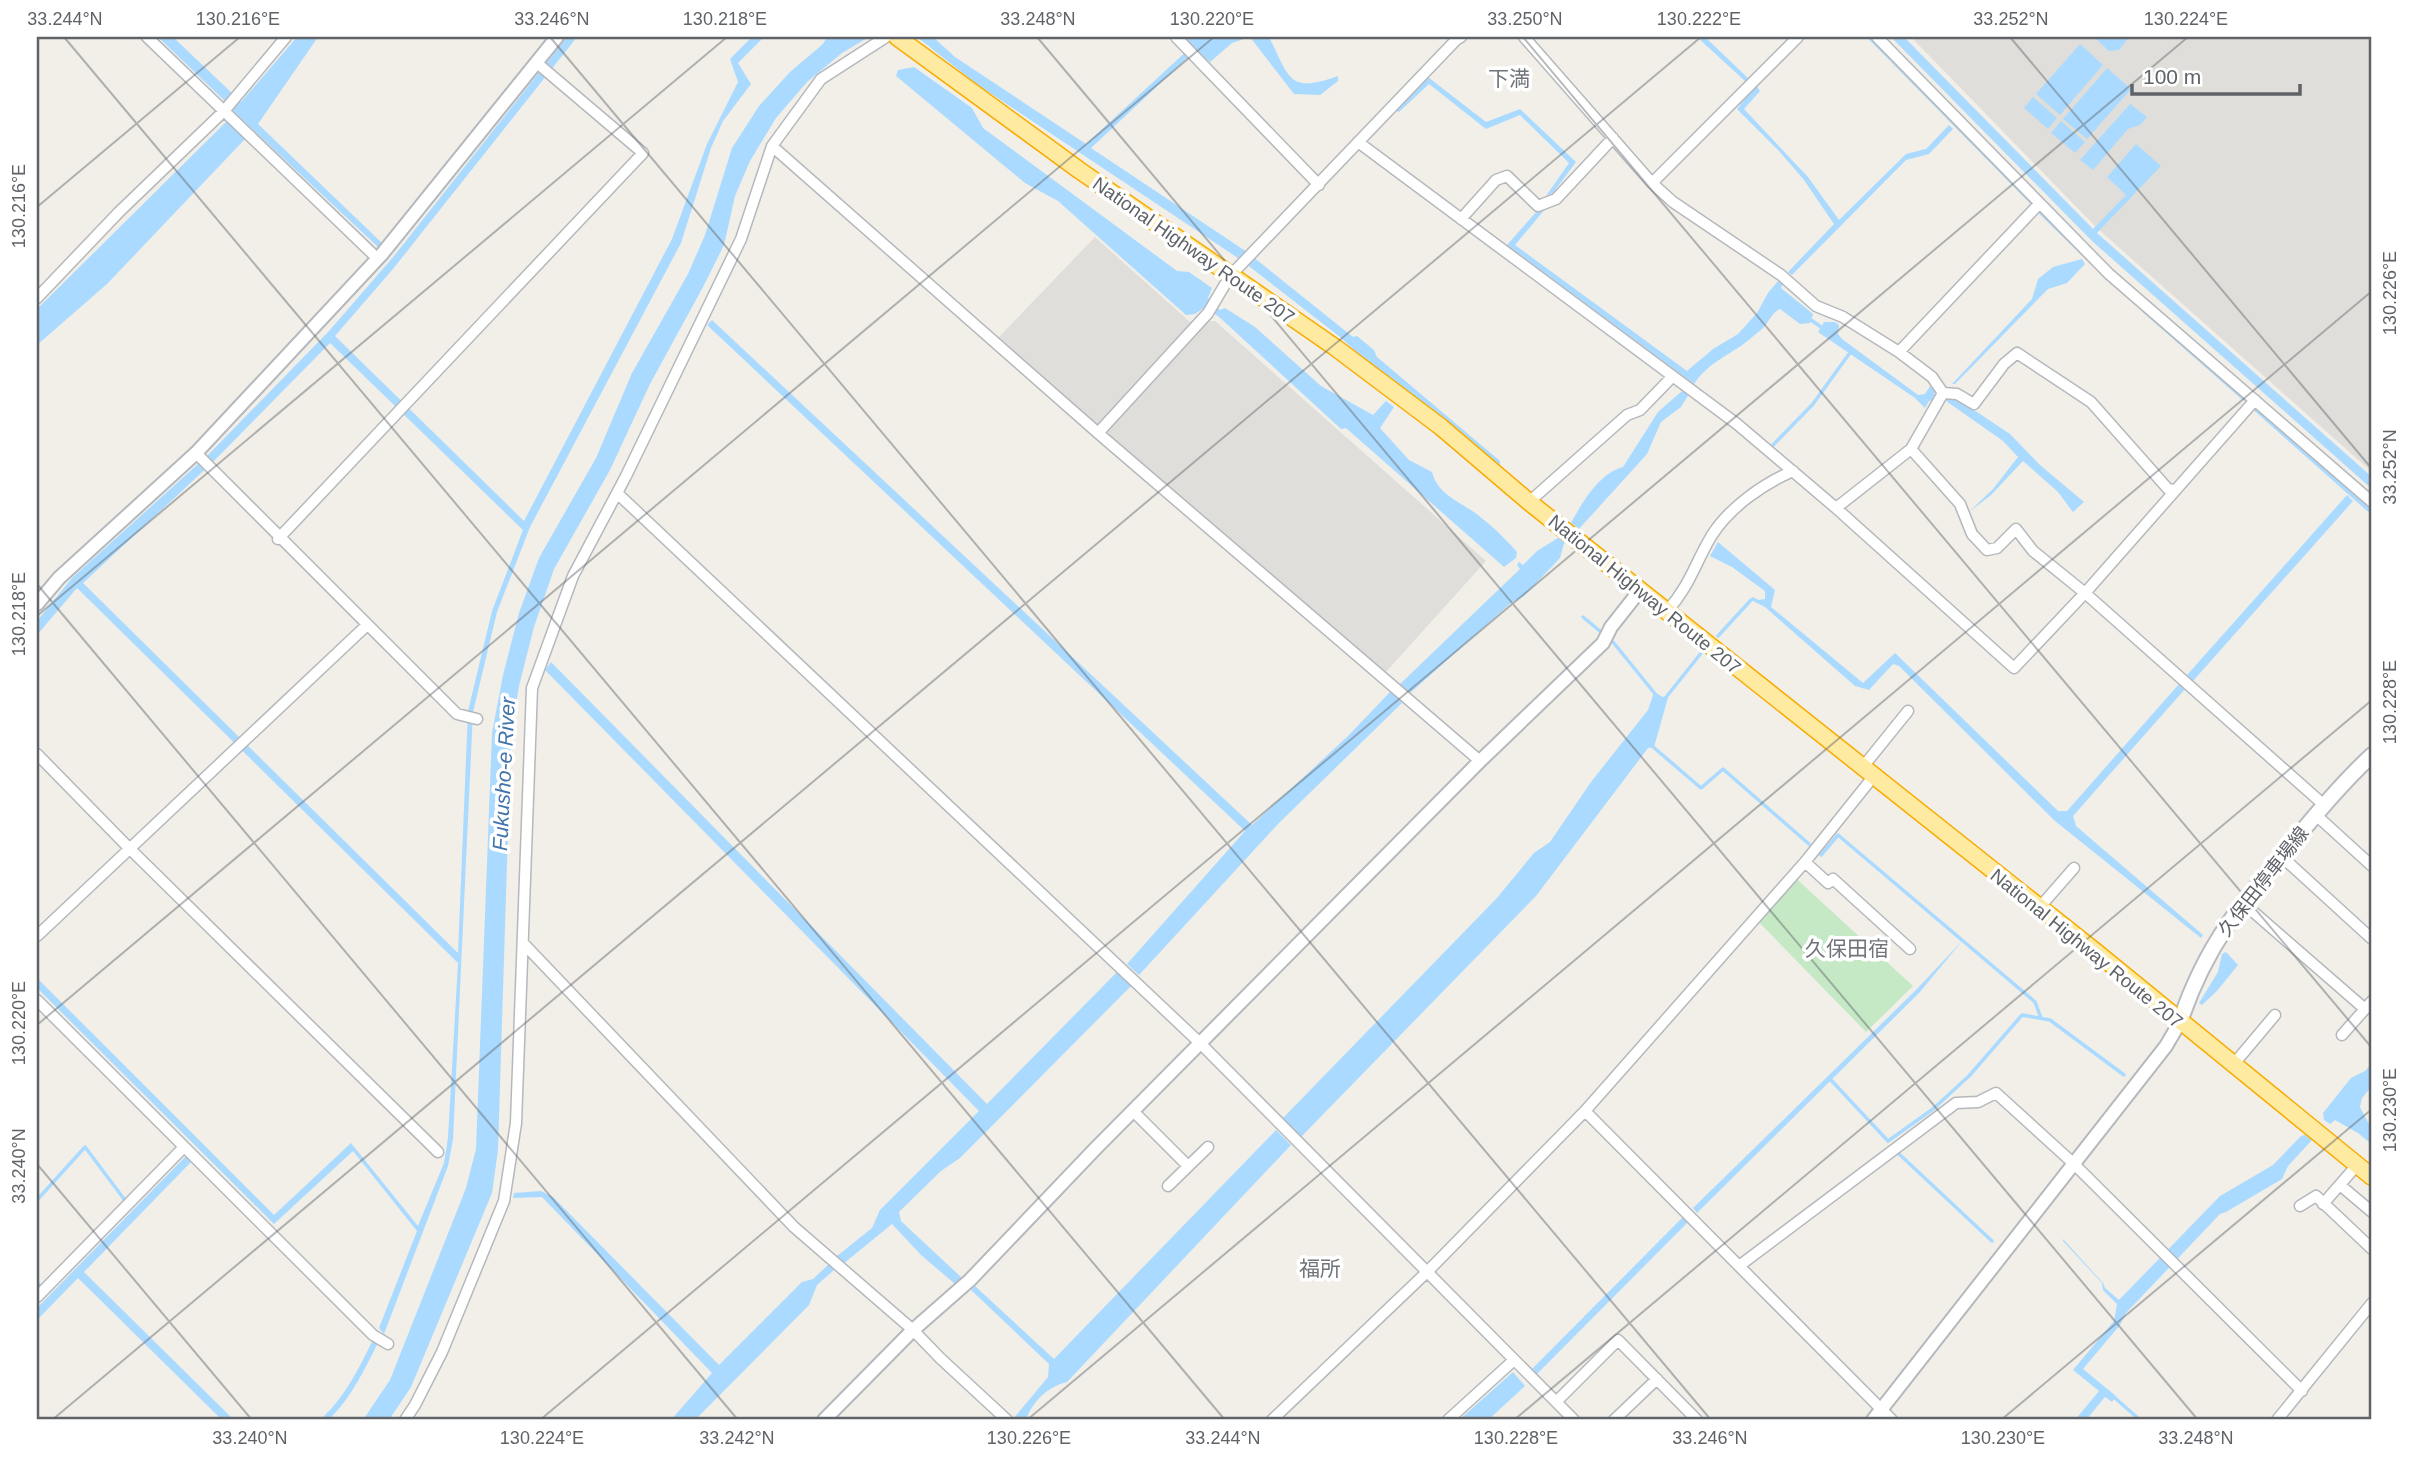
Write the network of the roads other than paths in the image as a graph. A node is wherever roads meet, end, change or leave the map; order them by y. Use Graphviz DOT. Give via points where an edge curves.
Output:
graph roads {
  1 [pos="147,37"];
  2 [pos="286,37"];
  3 [pos="557,37"];
  4 [pos="886,37"];
  5 [pos="897,37"];
  6 [pos="1176,37"];
  7 [pos="1461,37"];
  8 [pos="1524,37"];
  9 [pos="1798,37"];
  10 [pos="1877,37"];
  11 [pos="537,63"];
  12 [pos="227,114"];
  13 [pos="1613,138"];
  14 [pos="1358,142"];
  15 [pos="772,146"];
  16 [pos="1652,183"];
  17 [pos="1319,185"];
  18 [pos="2039,204"];
  19 [pos="1461,219"];
  20 [pos="378,259"];
  21 [pos="1235,271"];
  22 [pos="37,299"];
  23 [pos="1899,352"];
  24 [pos="1672,377"];
  25 [pos="1943,393"];
  26 [pos="2255,400"];
  27 [pos="1098,433"];
  28 [pos="1911,449"];
  29 [pos="195,453"];
  30 [pos="1793,471"];
  31 [pos="2175,490"];
  32 [pos="617,493"];
  33 [pos="1529,502"];
  34 [pos="2372,502"];
  35 [pos="1836,508"];
  36 [pos="278,539"];
  37 [pos="1641,589"];
  38 [pos="2085,593"];
  39 [pos="37,604"];
  40 [pos="1667,611"];
  41 [pos="366,626"];
  42 [pos="1908,711"];
  43 [pos="477,719"];
  44 [pos="37,754"];
  45 [pos="2372,755"];
  46 [pos="1480,761"];
  47 [pos="1868,773"];
  48 [pos="2320,810"];
  49 [pos="129,848"];
  50 [pos="2281,856"];
  51 [pos="1805,862"];
  52 [pos="2372,866"];
  53 [pos="2074,867"];
  54 [pos="2242,902"];
  55 [pos="2039,908"];
  56 [pos="37,936"];
  57 [pos="2372,939"];
  58 [pos="524,944"];
  59 [pos="1910,949"];
  60 [pos="37,1000"];
  61 [pos="2369,1005"];
  62 [pos="2275,1015"];
  63 [pos="2179,1022"];
  64 [pos="2342,1035"];
  65 [pos="1200,1043"];
  66 [pos="2233,1065"];
  67 [pos="1133,1111"];
  68 [pos="1585,1111"];
  69 [pos="184,1147"];
  70 [pos="1208,1147"];
  71 [pos="438,1152"];
  72 [pos="2073,1163"];
  73 [pos="2357,1165"];
  74 [pos="1188,1166"];
  75 [pos="2372,1177"];
  76 [pos="2340,1185"];
  77 [pos="1168,1186"];
  78 [pos="2323,1204"];
  79 [pos="2300,1206"];
  80 [pos="2372,1212"];
  81 [pos="2372,1249"];
  82 [pos="1739,1266"];
  83 [pos="1427,1272"];
  84 [pos="37,1297"];
  85 [pos="2372,1303"];
  86 [pos="913,1330"];
  87 [pos="388,1344"];
  88 [pos="1514,1360"];
  89 [pos="1657,1379"];
  90 [pos="2302,1391"];
  91 [pos="1556,1402"];
  92 [pos="1881,1409"];
  93 [pos="405,1420"];
  94 [pos="824,1420"];
  95 [pos="1007,1420"];
  96 [pos="1272,1420"];
  97 [pos="1448,1420"];
  98 [pos="1574,1420"];
  99 [pos="1614,1420"];
  100 [pos="1697,1420"];
  101 [pos="1872,1420"];
  102 [pos="1892,1420"];
  103 [pos="2277,1420"];
  1 -- 12 [label="street"];
  2 -- 12 [label="street"];
  3 -- 11 [label="street"];
  4 -- 15 [label="street" via="821,79"];
  5 -- 21 [label="highway, National Highway Route 207"];
  6 -- 17 [label="street"];
  7 -- 14 [label="street"];
  8 -- 13 [label="street"];
  9 -- 16 [label="street"];
  10 -- 18 [label="street"];
  11 -- 20 [label="street"];
  11 -- 36 [label="street" via="643,153"];
  12 -- 20 [label="street"];
  12 -- 22 [label="street" via="119,212"];
  13 -- 16 [label="street"];
  13 -- 19 [label="street" via="1556,199 1538,206 1507,176 1496,180"];
  14 -- 17 [label="street"];
  14 -- 19 [label="street"];
  15 -- 27 [label="street"];
  15 -- 32 [label="street" via="741,239"];
  16 -- 23 [label="street" via="1816,306"];
  17 -- 21 [label="street"];
  18 -- 23 [label="street"];
  18 -- 26 [label="street" via="2109,274"];
  19 -- 24 [label="street"];
  20 -- 29 [label="street"];
  21 -- 27 [label="street" via="1208,313"];
  21 -- 33 [label="highway, National Highway Route 207" via="1441,427"];
  23 -- 25 [label="street" via="1932,377"];
  24 -- 30 [label="street"];
  24 -- 33 [label="street" via="1640,410 1627,415"];
  25 -- 28 [label="street"];
  25 -- 31 [label="street" via="1957,394 1974,404 2017,354 2091,402 2168,489"];
  26 -- 31 [label="street"];
  26 -- 34 [label="street"];
  27 -- 46 [label="street"];
  28 -- 35 [label="street"];
  28 -- 38 [label="street" via="1960,504 1972,534 1987,550 1997,548 2016,529 2034,551"];
  29 -- 36 [label="street"];
  29 -- 39 [label="street" via="59,578"];
  30 -- 35 [label="street"];
  30 -- 40 [label="street" via="1738,505 1713,534 1682,595"];
  31 -- 38 [label="street"];
  32 -- 58 [label="street" via="573,576 532,688"];
  32 -- 65 [label="street"];
  33 -- 37 [label="highway, National Highway Route 207"];
  35 -- 38 [label="street" via="2014,668"];
  36 -- 41 [label="street"];
  37 -- 40 [label="highway, National Highway Route 207"];
  37 -- 46 [label="street" via="1602,643"];
  38 -- 48 [label="street"];
  40 -- 47 [label="highway, National Highway Route 207"];
  41 -- 43 [label="street" via="457,714"];
  41 -- 49 [label="street"];
  42 -- 47 [label="street"];
  44 -- 49 [label="street"];
  45 -- 48 [label="main road, 久保田停車場線"];
  46 -- 65 [label="street"];
  47 -- 51 [label="street"];
  47 -- 55 [label="highway, National Highway Route 207"];
  48 -- 50 [label="main road, 久保田停車場線"];
  48 -- 52 [label="street"];
  49 -- 56 [label="street"];
  49 -- 71 [label="street"];
  50 -- 54 [label="main road, 久保田停車場線"];
  50 -- 57 [label="street"];
  51 -- 59 [label="street" via="1828,883 1833,879"];
  51 -- 68 [label="street"];
  53 -- 55 [label="street"];
  54 -- 61 [label="street"];
  54 -- 63 [label="main road, 久保田停車場線" via="2216,941"];
  55 -- 63 [label="highway, National Highway Route 207"];
  58 -- 86 [label="street" via="794,1227"];
  58 -- 93 [label="street" via="516,1122 504,1201 442,1352"];
  60 -- 69 [label="street"];
  61 -- 64 [label="street"];
  62 -- 66 [label="street"];
  63 -- 66 [label="highway, National Highway Route 207"];
  63 -- 72 [label="street" via="2166,1046"];
  65 -- 67 [label="street"];
  65 -- 83 [label="street"];
  66 -- 73 [label="highway, National Highway Route 207"];
  67 -- 74 [label="street"];
  67 -- 86 [label="street" via="970,1280"];
  68 -- 82 [label="street"];
  68 -- 83 [label="street"];
  69 -- 84 [label="street"];
  69 -- 87 [label="street" via="373,1335"];
  70 -- 74 [label="street"];
  72 -- 82 [label="street" via="1996,1093 1978,1102 1956,1103"];
  72 -- 90 [label="street"];
  72 -- 92 [label="street"];
  73 -- 75 [label="highway, National Highway Route 207"];
  73 -- 76 [label="street"];
  74 -- 77 [label="street"];
  76 -- 78 [label="street"];
  76 -- 80 [label="street"];
  78 -- 79 [label="street" via="2316,1196"];
  78 -- 81 [label="street"];
  82 -- 92 [label="street"];
  83 -- 88 [label="street"];
  83 -- 96 [label="street"];
  85 -- 90 [label="street"];
  86 -- 94 [label="street"];
  86 -- 95 [label="street"];
  88 -- 91 [label="street"];
  88 -- 97 [label="street"];
  89 -- 91 [label="street" via="1618,1340"];
  89 -- 99 [label="street"];
  89 -- 100 [label="street"];
  90 -- 103 [label="street"];
  91 -- 98 [label="street"];
  92 -- 101 [label="street"];
  92 -- 102 [label="street"];
}
